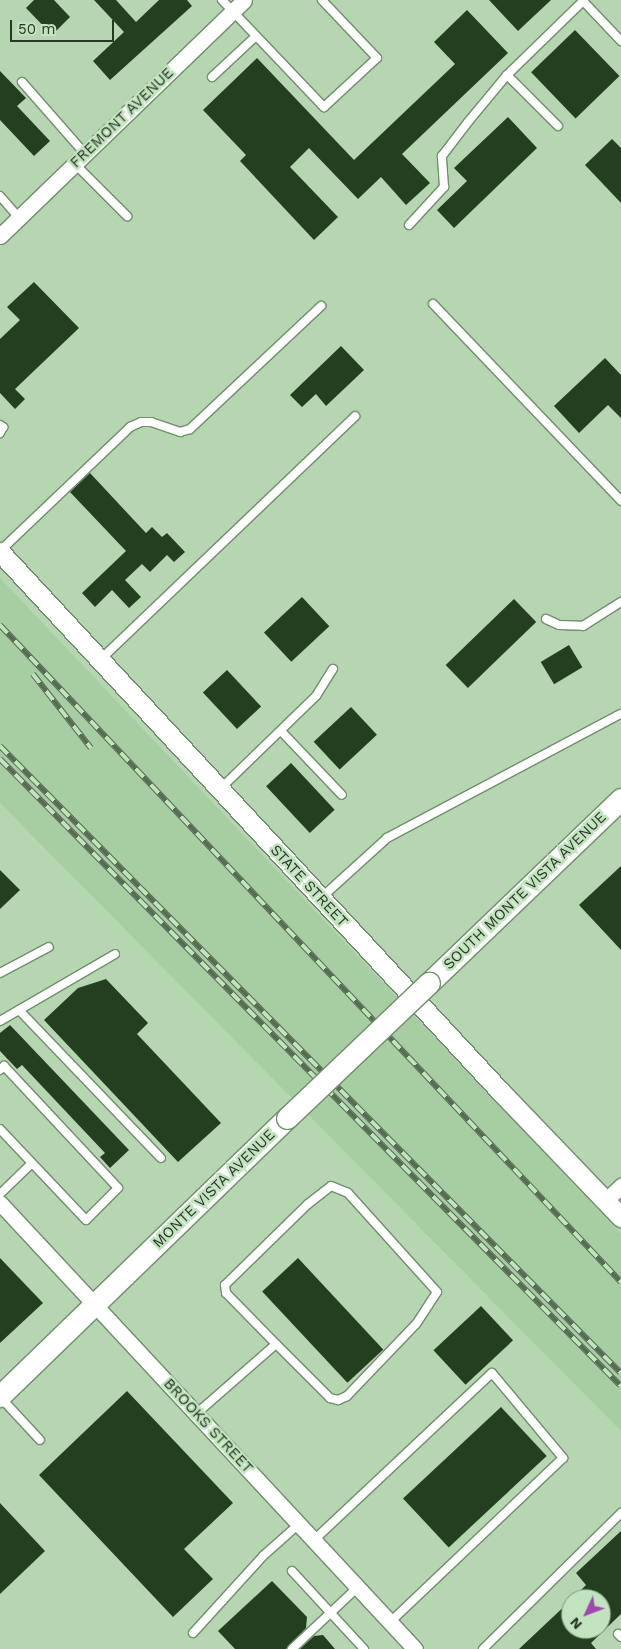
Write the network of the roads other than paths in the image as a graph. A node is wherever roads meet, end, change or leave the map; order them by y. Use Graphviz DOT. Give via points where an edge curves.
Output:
graph roads {
  1 [pos="222,0"];
  2 [pos="244,0"];
  3 [pos="322,0"];
  4 [pos="583,1"];
  5 [pos="232,12"];
  6 [pos="256,36"];
  7 [pos="621,41"];
  8 [pos="508,75"];
  9 [pos="212,77"];
  10 [pos="22,82"];
  11 [pos="558,126"];
  12 [pos="80,159"];
  13 [pos="0,196"];
  14 [pos="127,216"];
  15 [pos="19,218"];
  16 [pos="409,225"];
  17 [pos="0,236"];
  18 [pos="433,304"];
  19 [pos="321,306"];
  20 [pos="355,416"];
  21 [pos="0,425"];
  22 [pos="0,433"];
  23 [pos="621,501"];
  24 [pos="0,552"];
  25 [pos="621,602"];
  26 [pos="546,619"];
  27 [pos="100,660"];
  28 [pos="332,669"];
  29 [pos="620,714"];
  30 [pos="281,731"];
  31 [pos="220,790"];
  32 [pos="342,795"];
  33 [pos="621,799"];
  34 [pos="320,898"];
  35 [pos="49,947"];
  36 [pos="115,954"];
  37 [pos="0,972"];
  38 [pos="429,984"];
  39 [pos="19,1010"];
  40 [pos="0,1021"];
  41 [pos="0,1070"];
  42 [pos="0,1129"];
  43 [pos="161,1158"];
  44 [pos="31,1164"];
  45 [pos="621,1186"];
  46 [pos="0,1194"];
  47 [pos="606,1200"];
  48 [pos="0,1203"];
  49 [pos="621,1217"];
  50 [pos="95,1305"];
  51 [pos="276,1344"];
  52 [pos="0,1396"];
  53 [pos="196,1414"];
  54 [pos="40,1440"];
  55 [pos="621,1513"];
  56 [pos="299,1524"];
  57 [pos="314,1540"];
  58 [pos="292,1571"];
  59 [pos="358,1587"];
  60 [pos="331,1613"];
  61 [pos="390,1622"];
  62 [pos="193,1633"];
  63 [pos="292,1649"];
  64 [pos="364,1649"];
  65 [pos="415,1649"];
  66 [pos="483,1649"];
  1 -- 5 [label="lane"];
  2 -- 5 [label="street, FREMONT AVENUE"];
  3 -- 6 [label="lane" via="377,58 324,107"];
  4 -- 7 [label="lane"];
  4 -- 8 [label="lane"];
  5 -- 6 [label="lane"];
  5 -- 12 [label="street, FREMONT AVENUE"];
  6 -- 9 [label="lane"];
  8 -- 11 [label="lane"];
  8 -- 16 [label="lane" via="442,156 444,187"];
  10 -- 12 [label="lane"];
  12 -- 14 [label="lane"];
  12 -- 15 [label="street, FREMONT AVENUE"];
  13 -- 15 [label="lane"];
  15 -- 17 [label="street, FREMONT AVENUE"];
  18 -- 23 [label="lane"];
  19 -- 24 [label="lane" via="190,429 180,432 151,422 130,427"];
  20 -- 27 [label="lane"];
  21 -- 22 [label="lane"];
  24 -- 27 [label="street, STATE STREET"];
  25 -- 26 [label="lane" via="583,626 559,625"];
  27 -- 31 [label="street, STATE STREET"];
  28 -- 30 [label="lane" via="316,696"];
  29 -- 34 [label="lane" via="387,838"];
  30 -- 31 [label="lane"];
  30 -- 32 [label="lane"];
  31 -- 34 [label="street, STATE STREET"];
  33 -- 38 [label="main road, SOUTH MONTE VISTA AVENUE"];
  34 -- 47 [label="street, STATE STREET"];
  35 -- 37 [label="lane"];
  36 -- 39 [label="lane"];
  38 -- 50 [label="main road, MONTE VISTA AVENUE, bridge"];
  39 -- 40 [label="lane"];
  39 -- 43 [label="lane"];
  41 -- 44 [label="lane" via="4,1066 118,1188 86,1220"];
  42 -- 44 [label="lane"];
  44 -- 46 [label="lane"];
  45 -- 47 [label="street"];
  47 -- 49 [label="street, STATE STREET"];
  48 -- 50 [label="street, BROOKS STREET"];
  50 -- 52 [label="main road, MONTE VISTA AVENUE"];
  50 -- 53 [label="street, BROOKS STREET"];
  51 -- 51 [label="lane" via="226,1292 225,1285 325,1189 336,1186 348,1193 437,1292 416,1324 342,1399 330,1398"];
  51 -- 53 [label="lane"];
  52 -- 54 [label="lane"];
  53 -- 56 [label="street, BROOKS STREET"];
  55 -- 66 [label="lane"];
  56 -- 57 [label="street, BROOKS STREET"];
  56 -- 62 [label="lane" via="263,1556"];
  57 -- 59 [label="street, BROOKS STREET"];
  57 -- 61 [label="lane" via="492,1373 563,1458"];
  58 -- 60 [label="lane"];
  59 -- 60 [label="lane"];
  59 -- 61 [label="street, BROOKS STREET"];
  60 -- 63 [label="lane"];
  60 -- 64 [label="lane"];
  61 -- 65 [label="street, BROOKS STREET"];
}
